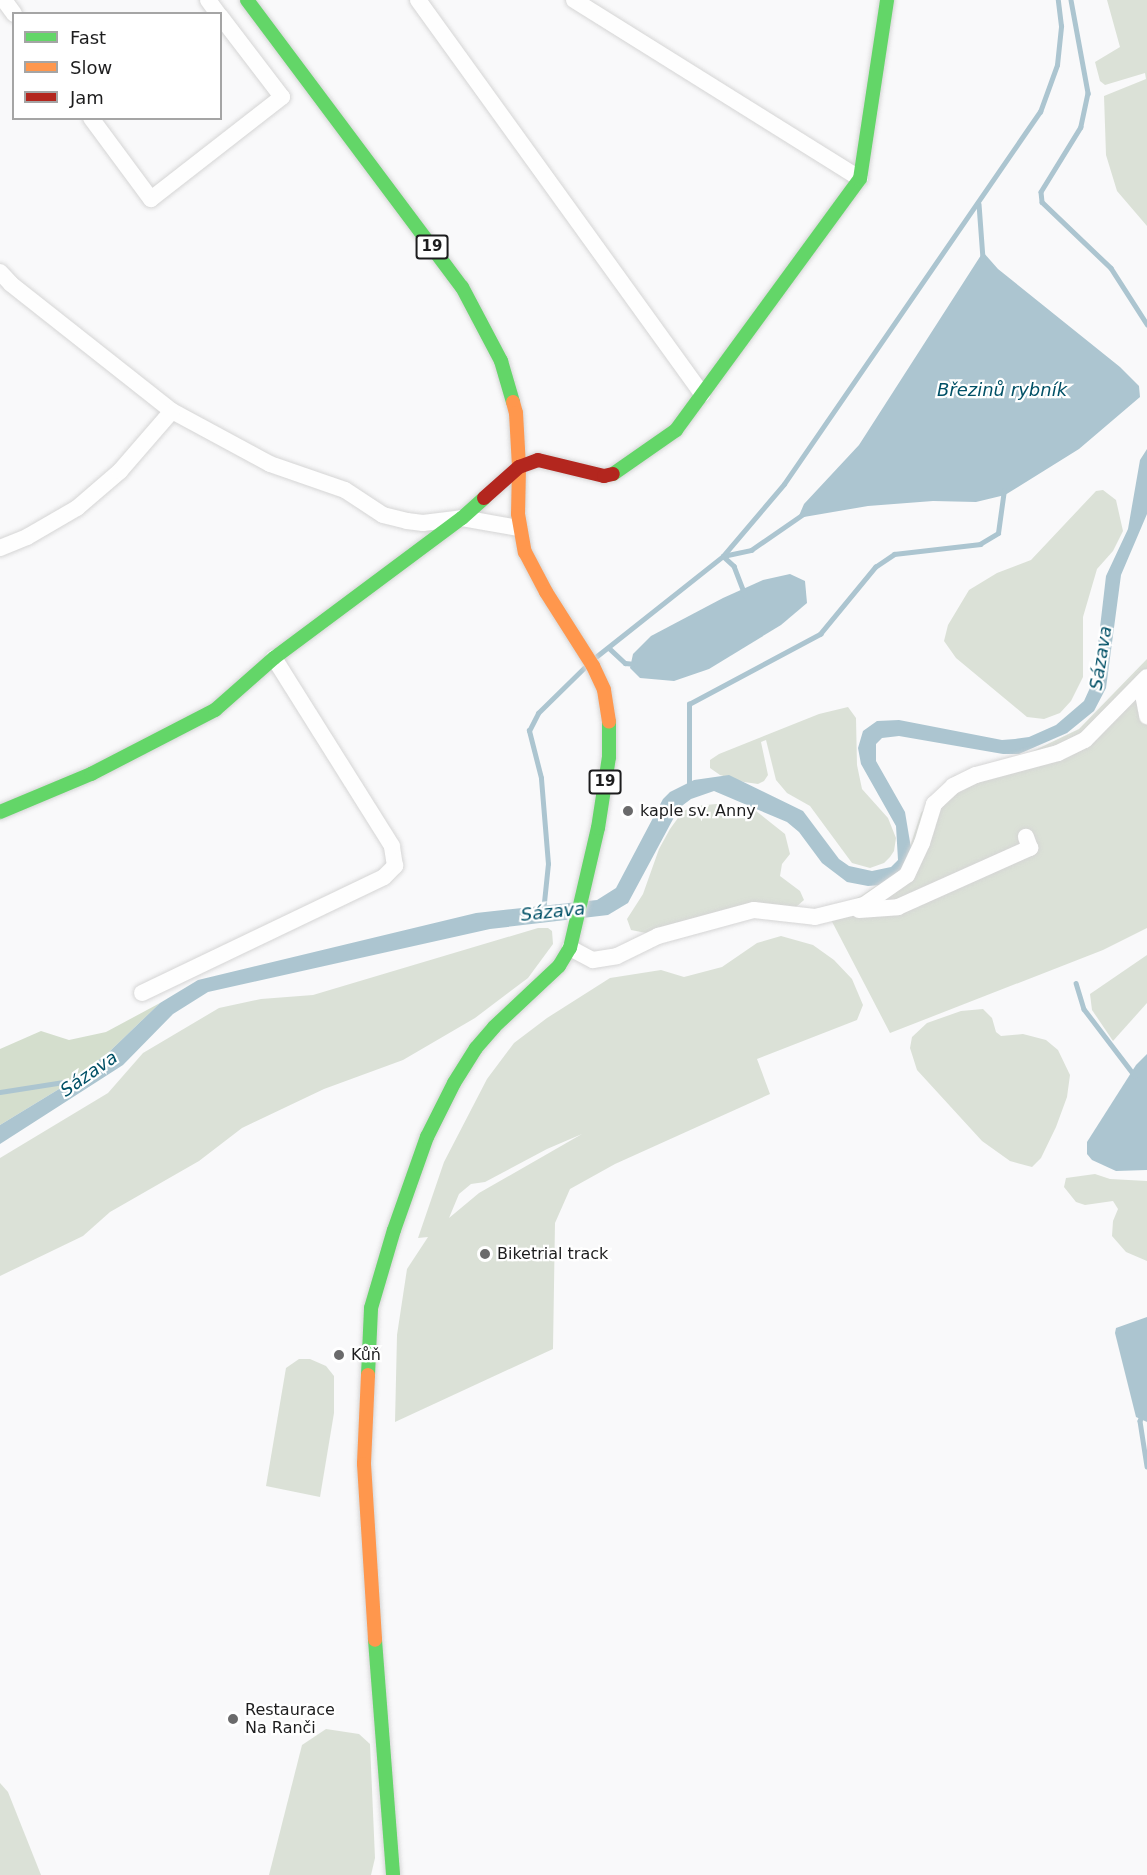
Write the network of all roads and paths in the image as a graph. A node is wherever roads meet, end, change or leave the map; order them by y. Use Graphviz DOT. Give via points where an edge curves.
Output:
graph roads {
  1 [pos="247,0"];
  2 [pos="418,0"];
  3 [pos="576,0"];
  4 [pos="887,0"];
  5 [pos="222,19"];
  6 [pos="92,120"];
  7 [pos="860,179"];
  8 [pos="0,272"];
  9 [pos="702,394"];
  10 [pos="172,411"];
  11 [pos="519,467"];
  12 [pos="462,518"];
  13 [pos="519,528"];
  14 [pos="0,548"];
  15 [pos="274,658"];
  16 [pos="1144,681"];
  17 [pos="1147,716"];
  18 [pos="0,812"];
  19 [pos="1026,837"];
  20 [pos="849,911"];
  21 [pos="570,948"];
  22 [pos="142,993"];
  23 [pos="393,1875"];
  1 -- 11 [label="main road, 19" via="462,287 504,370 516,413"];
  2 -- 9 [label="street"];
  3 -- 7 [label="street"];
  4 -- 7 [label="main road"];
  5 -- 6 [label="street" via="282,97 151,199"];
  7 -- 9 [label="main road"];
  8 -- 10 [label="street"];
  9 -- 11 [label="main road" via="675,430 612,474 604,476 538,460"];
  10 -- 12 [label="street" via="270,464 345,490 383,515 423,524"];
  10 -- 14 [label="street" via="120,471 77,507"];
  11 -- 12 [label="main road"];
  11 -- 13 [label="main road, 19"];
  12 -- 13 [label="street"];
  12 -- 15 [label="main road"];
  13 -- 21 [label="main road, 19" via="525,552 546,592 591,662 604,690 609,719 609,757 584,898"];
  15 -- 18 [label="main road" via="215,710 91,774"];
  15 -- 22 [label="street" via="392,846 395,866 384,877"];
  16 -- 17 [label="street"];
  16 -- 20 [label="street" via="1085,740 1058,753 976,775 953,786 934,804 908,875"];
  19 -- 20 [label="street" via="1030,848 898,906"];
  20 -- 21 [label="street" via="815,917 754,910 658,936 617,956 593,960"];
  21 -- 23 [label="main road, 19" via="559,966 494,1027 454,1083 427,1137 371,1308 364,1487"];
}
